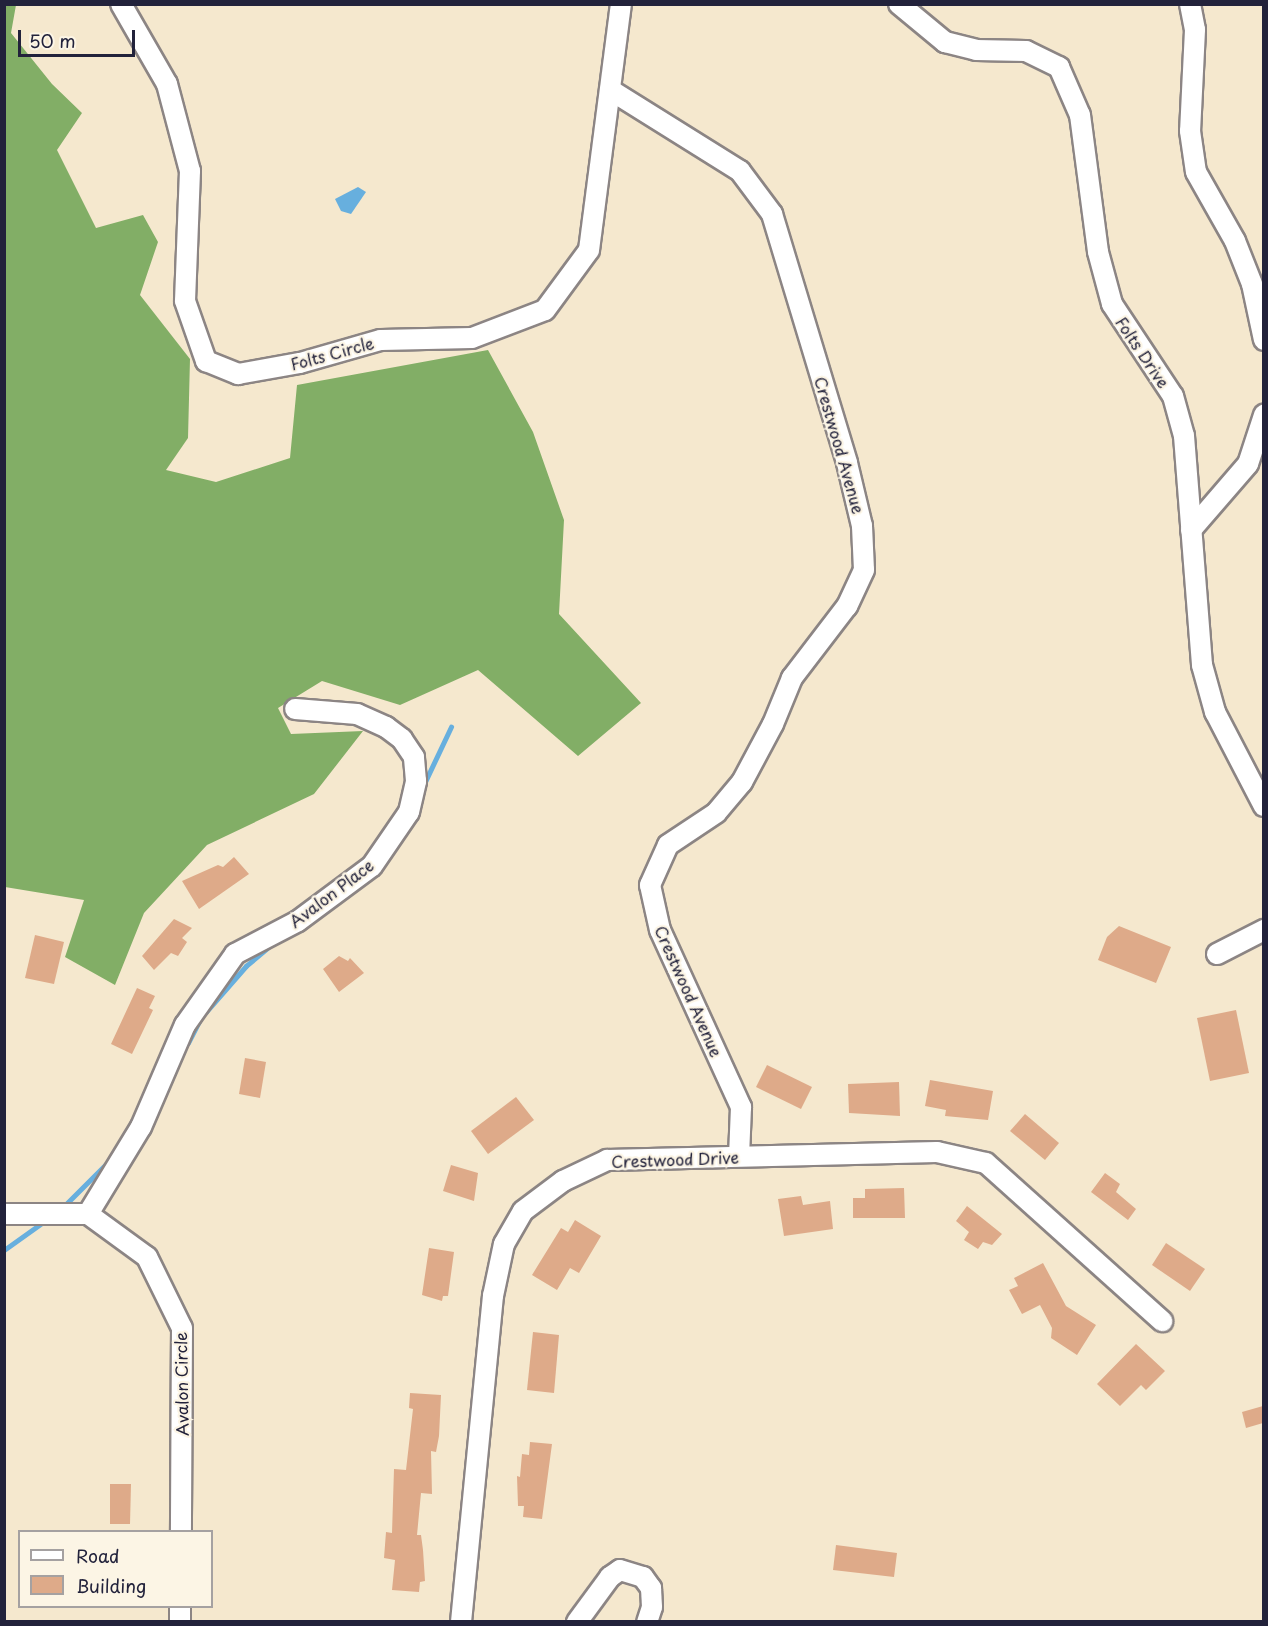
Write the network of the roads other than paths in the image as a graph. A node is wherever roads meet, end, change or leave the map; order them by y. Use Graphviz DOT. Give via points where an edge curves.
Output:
graph roads {
  1 [pos="122,4"];
  2 [pos="621,4"];
  3 [pos="899,4"];
  4 [pos="1190,4"];
  5 [pos="612,91"];
  6 [pos="1263,340"];
  7 [pos="1263,415"];
  8 [pos="1191,530"];
  9 [pos="296,709"];
  10 [pos="1263,806"];
  11 [pos="1263,930"];
  12 [pos="1216,954"];
  13 [pos="739,1156"];
  14 [pos="4,1214"];
  15 [pos="88,1214"];
  16 [pos="1162,1321"];
  17 [pos="181,1530"];
  18 [pos="461,1622"];
  19 [pos="577,1622"];
  20 [pos="647,1622"];
  1 -- 5 [label="street, Folts Circle" via="167,84 189,171 185,302 206,361 238,374 300,363 381,340 472,338 545,310 589,249"];
  2 -- 5 [label="street, Folts Circle"];
  3 -- 8 [label="street, Folts Drive" via="945,42 976,50 1026,51 1059,67 1080,115 1098,252 1112,304 1173,396 1184,436"];
  4 -- 6 [label="street" via="1195,30 1190,131 1196,172 1234,241 1252,284"];
  5 -- 13 [label="street, Crestwood Avenue" via="740,171 772,214 847,463 862,526 864,570 847,606 792,678 742,782 716,813 669,844 650,885 660,930 741,1107"];
  7 -- 8 [label="street" via="1248,464"];
  8 -- 10 [label="street, Folts Drive" via="1202,665 1215,712"];
  9 -- 15 [label="street, Avalon Place" via="357,714 402,739 414,757 416,781 408,812 372,866 298,921 235,954 185,1025 141,1127"];
  11 -- 12 [label="street"];
  13 -- 16 [label="street, Crestwood Drive" via="937,1152 986,1163"];
  13 -- 18 [label="street, Crestwood Drive" via="607,1160 563,1181 523,1211 504,1244 493,1296"];
  14 -- 15 [label="street"];
  15 -- 17 [label="street, Avalon Circle" via="147,1257 182,1328"];
  19 -- 20 [label="street" via="610,1577 620,1570 643,1577 651,1588 652,1607"];
}
